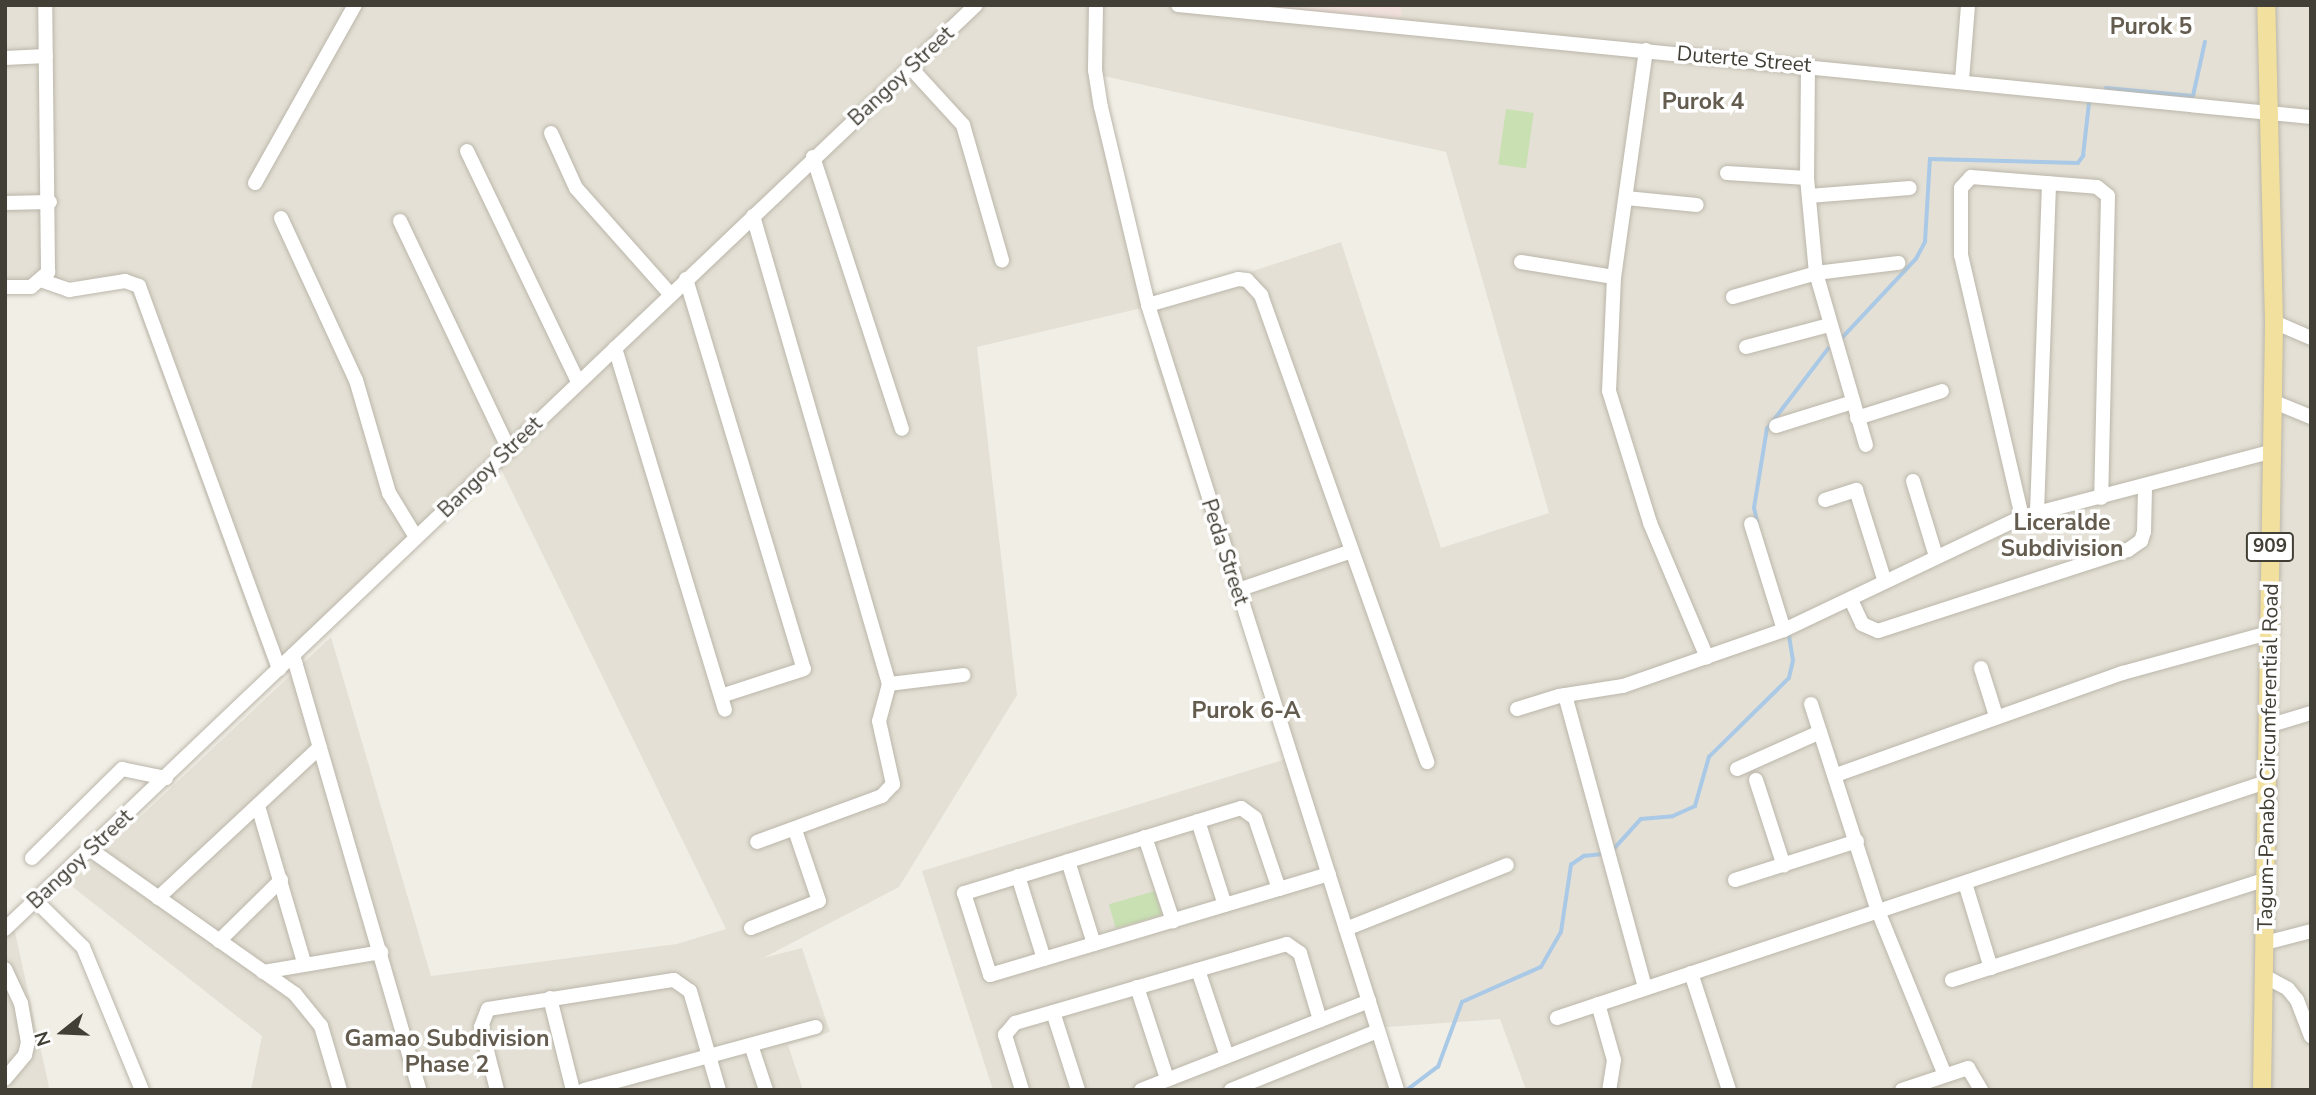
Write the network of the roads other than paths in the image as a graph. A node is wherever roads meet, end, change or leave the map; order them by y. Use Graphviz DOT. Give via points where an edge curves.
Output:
graph roads {
  1 [pos="45,5"];
  2 [pos="355,5"];
  3 [pos="976,5"];
  4 [pos="1096,5"];
  5 [pos="1178,5"];
  6 [pos="1968,5"];
  7 [pos="2266,5"];
  8 [pos="1646,50"];
  9 [pos="46,56"];
  10 [pos="5,58"];
  11 [pos="1808,65"];
  12 [pos="910,67"];
  13 [pos="1962,80"];
  14 [pos="2271,113"];
  15 [pos="2311,117"];
  16 [pos="551,133"];
  17 [pos="467,151"];
  18 [pos="813,157"];
  19 [pos="1727,173"];
  20 [pos="1807,178"];
  21 [pos="255,183"];
  22 [pos="2049,183"];
  23 [pos="1910,188"];
  24 [pos="1809,196"];
  25 [pos="1626,198"];
  26 [pos="50,202"];
  27 [pos="5,203"];
  28 [pos="1697,205"];
  29 [pos="753,216"];
  30 [pos="281,218"];
  31 [pos="400,221"];
  32 [pos="1002,260"];
  33 [pos="1521,262"];
  34 [pos="1899,263"];
  35 [pos="1816,273"];
  36 [pos="1614,276"];
  37 [pos="686,279"];
  38 [pos="43,281"];
  39 [pos="5,287"];
  40 [pos="670,294"];
  41 [pos="1733,297"];
  42 [pos="1148,304"];
  43 [pos="2274,322"];
  44 [pos="1829,325"];
  45 [pos="2311,338"];
  46 [pos="1746,347"];
  47 [pos="615,348"];
  48 [pos="579,382"];
  49 [pos="1942,391"];
  50 [pos="2272,401"];
  51 [pos="1853,402"];
  52 [pos="2311,417"];
  53 [pos="1857,418"];
  54 [pos="1776,426"];
  55 [pos="902,429"];
  56 [pos="1866,445"];
  57 [pos="509,450"];
  58 [pos="2270,452"];
  59 [pos="1913,481"];
  60 [pos="2145,488"];
  61 [pos="2101,498"];
  62 [pos="1825,500"];
  63 [pos="2037,512"];
  64 [pos="2022,517"];
  65 [pos="1751,524"];
  66 [pos="416,537"];
  67 [pos="1352,551"];
  68 [pos="1936,556"];
  69 [pos="1885,582"];
  70 [pos="1238,590"];
  71 [pos="1851,600"];
  72 [pos="1784,630"];
  73 [pos="2272,632"];
  74 [pos="293,655"];
  75 [pos="1707,657"];
  76 [pos="1981,667"];
  77 [pos="279,669"];
  78 [pos="964,676"];
  79 [pos="889,684"];
  80 [pos="1565,695"];
  81 [pos="1811,704"];
  82 [pos="1517,709"];
  83 [pos="2311,713"];
  84 [pos="1996,716"];
  85 [pos="2271,725"];
  86 [pos="1821,732"];
  87 [pos="320,747"];
  88 [pos="1427,762"];
  89 [pos="1737,769"];
  90 [pos="1836,775"];
  91 [pos="166,778"];
  92 [pos="1756,780"];
  93 [pos="2269,780"];
  94 [pos="258,806"];
  95 [pos="1198,821"];
  96 [pos="795,830"];
  97 [pos="1146,837"];
  98 [pos="1857,841"];
  99 [pos="757,842"];
  100 [pos="91,850"];
  101 [pos="32,858"];
  102 [pos="1068,861"];
  103 [pos="1507,865"];
  104 [pos="1784,866"];
  105 [pos="1329,874"];
  106 [pos="1018,876"];
  107 [pos="2267,879"];
  108 [pos="281,880"];
  109 [pos="1734,880"];
  110 [pos="1965,883"];
  111 [pos="1279,889"];
  112 [pos="158,898"];
  113 [pos="36,900"];
  114 [pos="1225,905"];
  115 [pos="1878,911"];
  116 [pos="1172,921"];
  117 [pos="7,925"];
  118 [pos="751,928"];
  119 [pos="1346,929"];
  120 [pos="2311,931"];
  121 [pos="219,941"];
  122 [pos="2265,943"];
  123 [pos="1094,944"];
  124 [pos="381,952"];
  125 [pos="1044,959"];
  126 [pos="304,962"];
  127 [pos="1991,968"];
  128 [pos="5,969"];
  129 [pos="1198,970"];
  130 [pos="263,972"];
  131 [pos="1691,973"];
  132 [pos="2264,976"];
  133 [pos="1952,980"];
  134 [pos="1137,988"];
  135 [pos="1645,988"];
  136 [pos="550,998"];
  137 [pos="1369,1001"];
  138 [pos="1598,1004"];
  139 [pos="1053,1012"];
  140 [pos="1557,1018"];
  141 [pos="1320,1020"];
  142 [pos="816,1027"];
  143 [pos="1378,1031"];
  144 [pos="2311,1036"];
  145 [pos="751,1045"];
  146 [pos="1227,1056"];
  147 [pos="710,1057"];
  148 [pos="648,1074"];
  149 [pos="1945,1075"];
  150 [pos="5,1079"];
  151 [pos="1167,1079"];
  152 [pos="142,1090"];
  153 [pos="340,1090"];
  154 [pos="419,1090"];
  155 [pos="497,1090"];
  156 [pos="573,1090"];
  157 [pos="584,1090"];
  158 [pos="652,1090"];
  159 [pos="719,1090"];
  160 [pos="766,1090"];
  161 [pos="1022,1090"];
  162 [pos="1078,1090"];
  163 [pos="1141,1090"];
  164 [pos="1231,1090"];
  165 [pos="1397,1090"];
  166 [pos="1609,1090"];
  167 [pos="1729,1090"];
  168 [pos="1902,1090"];
  169 [pos="1981,1090"];
  170 [pos="2262,1090"];
  1 -- 9 [label="street"];
  2 -- 21 [label="street"];
  3 -- 12 [label="street, Bangoy Street"];
  4 -- 42 [label="street, Peda Street" via="1095,70 1101,107"];
  5 -- 8 [label="street, Duterte Street"];
  6 -- 13 [label="street"];
  7 -- 14 [label="main road, Tagum-Panabo Circumferential Road / 909"];
  8 -- 11 [label="street, Duterte Street"];
  8 -- 25 [label="street"];
  9 -- 10 [label="street"];
  9 -- 26 [label="street"];
  11 -- 13 [label="street, Duterte Street"];
  11 -- 20 [label="street"];
  12 -- 18 [label="street, Bangoy Street"];
  12 -- 32 [label="street" via="963,125"];
  13 -- 14 [label="street, Duterte Street"];
  14 -- 15 [label="street, Duterte Street"];
  14 -- 43 [label="main road, Tagum-Panabo Circumferential Road / 909"];
  16 -- 40 [label="street" via="576,188"];
  17 -- 48 [label="street"];
  18 -- 29 [label="street, Bangoy Street"];
  18 -- 55 [label="street"];
  19 -- 20 [label="street"];
  20 -- 24 [label="street"];
  22 -- 61 [label="street" via="2097,187 2111,204"];
  22 -- 63 [label="street"];
  22 -- 64 [label="street" via="1981,175 1966,180 1961,188 1966,286"];
  23 -- 24 [label="street"];
  24 -- 35 [label="street"];
  25 -- 28 [label="street"];
  25 -- 36 [label="street"];
  26 -- 27 [label="street"];
  26 -- 38 [label="street" via="49,263"];
  29 -- 37 [label="street, Bangoy Street"];
  29 -- 79 [label="street"];
  30 -- 66 [label="street" via="356,380 389,493"];
  31 -- 57 [label="street"];
  33 -- 36 [label="street"];
  34 -- 35 [label="street"];
  35 -- 41 [label="street"];
  35 -- 44 [label="street"];
  36 -- 75 [label="street" via="1608,357 1614,418 1650,523"];
  37 -- 40 [label="street, Bangoy Street"];
  37 -- 47 [label="street" via="804,669 723,703"];
  38 -- 39 [label="street" via="30,287"];
  38 -- 77 [label="street" via="69,290 125,281 139,286"];
  40 -- 47 [label="street, Bangoy Street"];
  42 -- 67 [label="street" via="1238,279 1255,286 1268,311"];
  42 -- 70 [label="street, Peda Street"];
  43 -- 45 [label="street"];
  43 -- 50 [label="main road, Tagum-Panabo Circumferential Road / 909"];
  44 -- 46 [label="street"];
  44 -- 51 [label="street"];
  47 -- 48 [label="street, Bangoy Street"];
  48 -- 57 [label="street, Bangoy Street"];
  49 -- 53 [label="street"];
  50 -- 52 [label="street"];
  50 -- 58 [label="main road, Tagum-Panabo Circumferential Road / 909"];
  51 -- 53 [label="street"];
  51 -- 54 [label="street"];
  53 -- 56 [label="street"];
  57 -- 66 [label="street, Bangoy Street"];
  58 -- 60 [label="street"];
  58 -- 73 [label="main road, Tagum-Panabo Circumferential Road / 909"];
  59 -- 68 [label="street"];
  60 -- 61 [label="street"];
  60 -- 71 [label="street" via="2144,532 2141,541 2128,550 1878,631 1862,624"];
  61 -- 63 [label="street"];
  62 -- 69 [label="street" via="1856,490"];
  63 -- 64 [label="street"];
  64 -- 68 [label="street"];
  65 -- 72 [label="street"];
  66 -- 74 [label="street, Bangoy Street"];
  67 -- 70 [label="street"];
  67 -- 88 [label="street"];
  68 -- 69 [label="street"];
  69 -- 71 [label="street"];
  70 -- 105 [label="street, Peda Street"];
  71 -- 72 [label="street"];
  72 -- 75 [label="street"];
  73 -- 84 [label="street" via="2123,673"];
  73 -- 85 [label="main road, Tagum-Panabo Circumferential Road / 909"];
  74 -- 77 [label="street, Bangoy Street"];
  74 -- 87 [label="street"];
  75 -- 80 [label="street" via="1623,686"];
  76 -- 84 [label="street"];
  77 -- 91 [label="street, Bangoy Street"];
  78 -- 79 [label="street"];
  79 -- 96 [label="street" via="879,721 891,789"];
  80 -- 82 [label="street"];
  80 -- 135 [label="street"];
  81 -- 86 [label="street"];
  83 -- 85 [label="street"];
  84 -- 90 [label="street"];
  85 -- 93 [label="main road, Tagum-Panabo Circumferential Road / 909"];
  86 -- 89 [label="street"];
  86 -- 90 [label="street"];
  87 -- 94 [label="street"];
  87 -- 124 [label="street"];
  90 -- 98 [label="street"];
  91 -- 100 [label="street, Bangoy Street"];
  91 -- 101 [label="street" via="122,769"];
  92 -- 104 [label="street"];
  93 -- 107 [label="main road, Tagum-Panabo Circumferential Road / 909"];
  93 -- 110 [label="street"];
  94 -- 108 [label="street"];
  94 -- 112 [label="street"];
  95 -- 97 [label="street"];
  95 -- 111 [label="street" via="1241,808 1252,812"];
  95 -- 114 [label="street"];
  96 -- 99 [label="street"];
  96 -- 118 [label="street" via="819,901"];
  97 -- 102 [label="street"];
  97 -- 116 [label="street"];
  98 -- 104 [label="street"];
  98 -- 115 [label="street"];
  100 -- 112 [label="street"];
  100 -- 113 [label="street, Bangoy Street"];
  102 -- 106 [label="street"];
  102 -- 123 [label="street"];
  103 -- 119 [label="street"];
  104 -- 109 [label="street"];
  105 -- 111 [label="street"];
  105 -- 119 [label="street, Peda Street"];
  106 -- 125 [label="street"];
  106 -- 125 [label="street" via="964,892 986,964 990,975"];
  107 -- 122 [label="main road, Tagum-Panabo Circumferential Road / 909"];
  107 -- 127 [label="street"];
  108 -- 121 [label="street"];
  108 -- 126 [label="street"];
  110 -- 115 [label="street"];
  110 -- 127 [label="street"];
  111 -- 114 [label="street"];
  112 -- 121 [label="street"];
  113 -- 117 [label="street, Bangoy Street"];
  113 -- 152 [label="street" via="83,947"];
  114 -- 116 [label="street"];
  115 -- 131 [label="street"];
  115 -- 149 [label="street"];
  116 -- 123 [label="street"];
  119 -- 137 [label="street, Peda Street"];
  120 -- 122 [label="street"];
  121 -- 130 [label="street"];
  122 -- 132 [label="main road, Tagum-Panabo Circumferential Road / 909"];
  123 -- 125 [label="street"];
  124 -- 126 [label="street"];
  124 -- 154 [label="street"];
  126 -- 130 [label="street"];
  127 -- 133 [label="street"];
  128 -- 150 [label="street" via="21,1003 28,1042 25,1055"];
  129 -- 134 [label="street"];
  129 -- 141 [label="street" via="1293,945 1300,953"];
  129 -- 146 [label="street"];
  130 -- 153 [label="street" via="310,1010 321,1026"];
  131 -- 135 [label="street"];
  131 -- 167 [label="street"];
  132 -- 144 [label="street" via="2293,994"];
  132 -- 170 [label="main road, Tagum-Panabo Circumferential Road / 909"];
  134 -- 139 [label="street"];
  134 -- 151 [label="street"];
  135 -- 138 [label="street"];
  136 -- 147 [label="street" via="680,981 690,990"];
  136 -- 155 [label="street" via="483,1014 481,1027"];
  136 -- 156 [label="street"];
  137 -- 141 [label="street"];
  137 -- 143 [label="street, Peda Street"];
  138 -- 140 [label="street"];
  138 -- 166 [label="street" via="1614,1060"];
  139 -- 161 [label="street" via="1007,1030"];
  139 -- 162 [label="street"];
  141 -- 146 [label="street"];
  142 -- 145 [label="street"];
  143 -- 164 [label="street"];
  143 -- 165 [label="street, Peda Street"];
  145 -- 147 [label="street"];
  145 -- 160 [label="street"];
  146 -- 151 [label="street"];
  147 -- 148 [label="street"];
  147 -- 159 [label="street"];
  148 -- 157 [label="street"];
  148 -- 158 [label="street"];
  149 -- 168 [label="street"];
  149 -- 169 [label="street" via="1968,1068"];
  151 -- 163 [label="street"];
}
